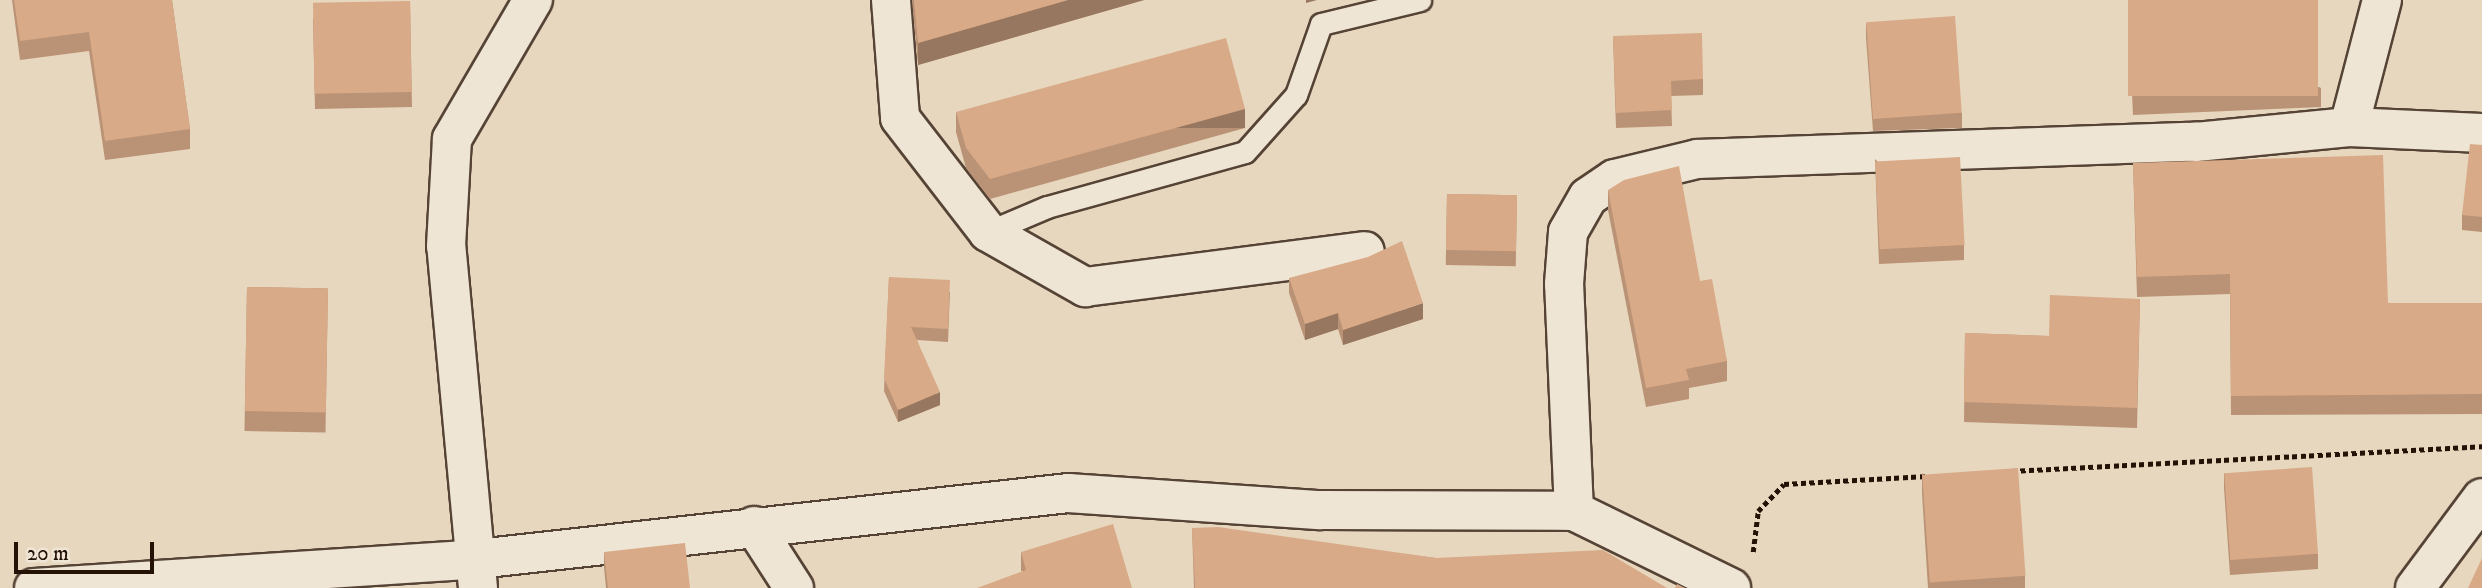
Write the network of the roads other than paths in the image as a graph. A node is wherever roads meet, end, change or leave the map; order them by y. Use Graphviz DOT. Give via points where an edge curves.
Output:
graph roads {
  1 [pos="533,0"];
  2 [pos="891,0"];
  3 [pos="1420,0"];
  4 [pos="2382,0"];
  5 [pos="2349,127"];
  6 [pos="2482,133"];
  7 [pos="988,232"];
  8 [pos="1365,251"];
  9 [pos="2482,498"];
  10 [pos="1574,511"];
  11 [pos="754,526"];
  12 [pos="478,573"];
  13 [pos="1742,575"];
  14 [pos="34,588"];
  15 [pos="794,588"];
  16 [pos="2415,588"];
  1 -- 12 [label="street" via="452,139 446,246"];
  2 -- 7 [label="street" via="900,118"];
  3 -- 7 [label="lane" via="1321,24 1296,95 1245,152 1047,207"];
  4 -- 5 [label="street"];
  5 -- 6 [label="street"];
  5 -- 10 [label="street" via="2196,142 1697,159 1615,179 1588,197 1568,232 1563,284"];
  7 -- 8 [label="street" via="1085,287"];
  9 -- 16 [label="street"];
  10 -- 11 [label="street" via="1320,510 1068,493 845,521"];
  10 -- 13 [label="street"];
  11 -- 12 [label="street"];
  11 -- 15 [label="street"];
  12 -- 14 [label="street"];
}
